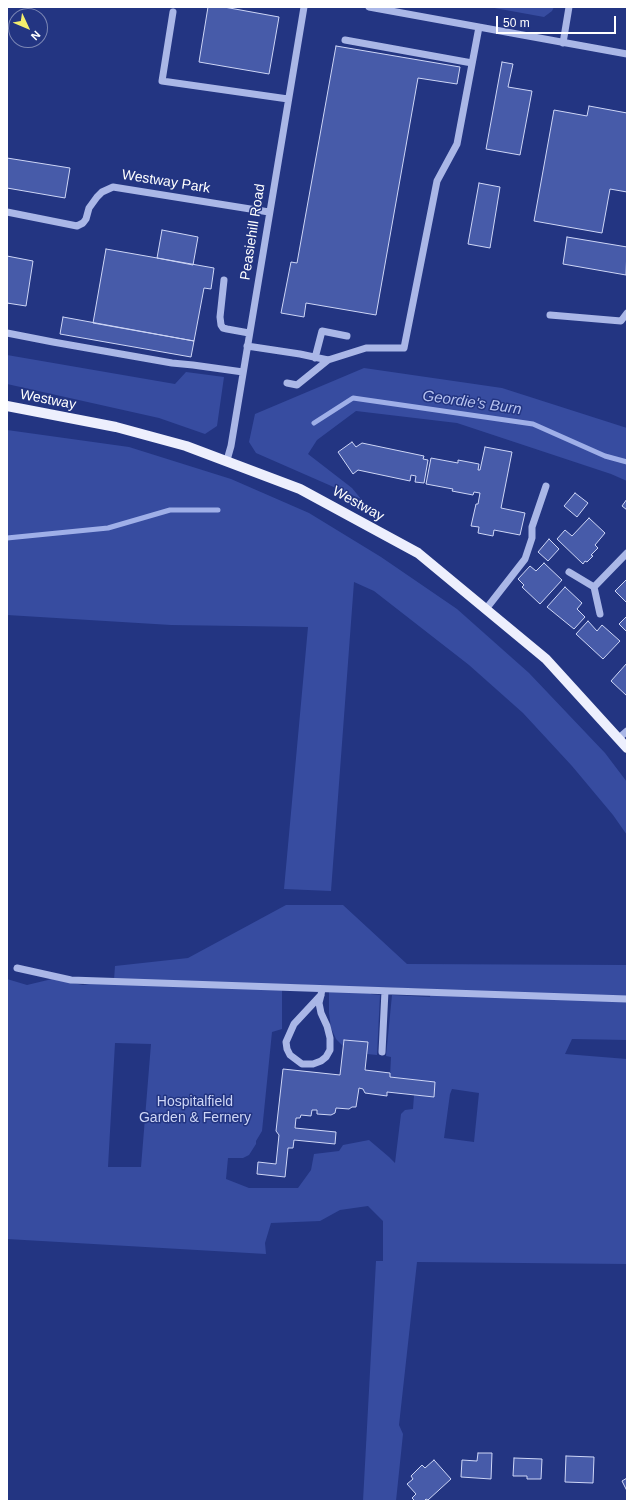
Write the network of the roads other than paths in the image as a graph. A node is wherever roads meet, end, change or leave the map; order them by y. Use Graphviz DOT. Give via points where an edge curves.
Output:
graph roads {
  1 [pos="304,7"];
  2 [pos="368,7"];
  3 [pos="569,7"];
  4 [pos="174,12"];
  5 [pos="480,27"];
  6 [pos="345,40"];
  7 [pos="563,43"];
  8 [pos="627,54"];
  9 [pos="472,63"];
  10 [pos="288,99"];
  11 [pos="7,212"];
  12 [pos="270,212"];
  13 [pos="224,280"];
  14 [pos="627,313"];
  15 [pos="550,316"];
  16 [pos="7,333"];
  17 [pos="249,333"];
  18 [pos="347,336"];
  19 [pos="247,346"];
  20 [pos="315,358"];
  21 [pos="328,360"];
  22 [pos="243,372"];
  23 [pos="287,383"];
  24 [pos="7,406"];
  25 [pos="227,460"];
  26 [pos="546,486"];
  27 [pos="627,553"];
  28 [pos="568,572"];
  29 [pos="594,587"];
  30 [pos="486,609"];
  31 [pos="600,614"];
  32 [pos="627,731"];
  33 [pos="619,738"];
  34 [pos="627,748"];
  35 [pos="17,968"];
  36 [pos="385,991"];
  37 [pos="322,992"];
  38 [pos="627,999"];
  39 [pos="382,1052"];
  1 -- 10 [label="street, Peasiehill Road"];
  2 -- 5 [label="street"];
  3 -- 7 [label="street"];
  4 -- 10 [label="street" via="162,81"];
  5 -- 7 [label="street"];
  5 -- 9 [label="street"];
  6 -- 9 [label="street"];
  7 -- 8 [label="street"];
  9 -- 21 [label="street" via="457,144 437,181 404,348 366,348"];
  10 -- 12 [label="street, Peasiehill Road"];
  11 -- 12 [label="street, Westway Park" via="76,226 86,220 89,208 97,197 113,187"];
  12 -- 17 [label="street, Peasiehill Road"];
  13 -- 17 [label="street" via="221,325 223,328"];
  14 -- 15 [label="street" via="621,321"];
  16 -- 22 [label="street" via="172,363"];
  17 -- 19 [label="street, Peasiehill Road"];
  18 -- 20 [label="street" via="322,331"];
  19 -- 20 [label="street"];
  19 -- 22 [label="street, Peasiehill Road"];
  20 -- 21 [label="street"];
  21 -- 23 [label="street" via="297,385"];
  22 -- 25 [label="street, Peasiehill Road"];
  24 -- 25 [label="main road, Westway" via="116,427"];
  25 -- 30 [label="main road, Westway" via="300,489 418,553"];
  26 -- 30 [label="street" via="532,527 532,538 525,559"];
  27 -- 29 [label="street"];
  28 -- 29 [label="street"];
  29 -- 31 [label="street"];
  30 -- 33 [label="main road, Westway" via="546,659"];
  32 -- 33 [label="street"];
  33 -- 34 [label="main road, Westway"];
  35 -- 37 [label="street" via="71,980"];
  36 -- 37 [label="street"];
  36 -- 38 [label="street"];
  36 -- 39 [label="street"];
  37 -- 37 [label="street" via="319,1003 330,1038 330,1050 321,1061 302,1064 290,1055 286,1042 294,1024"];
}
